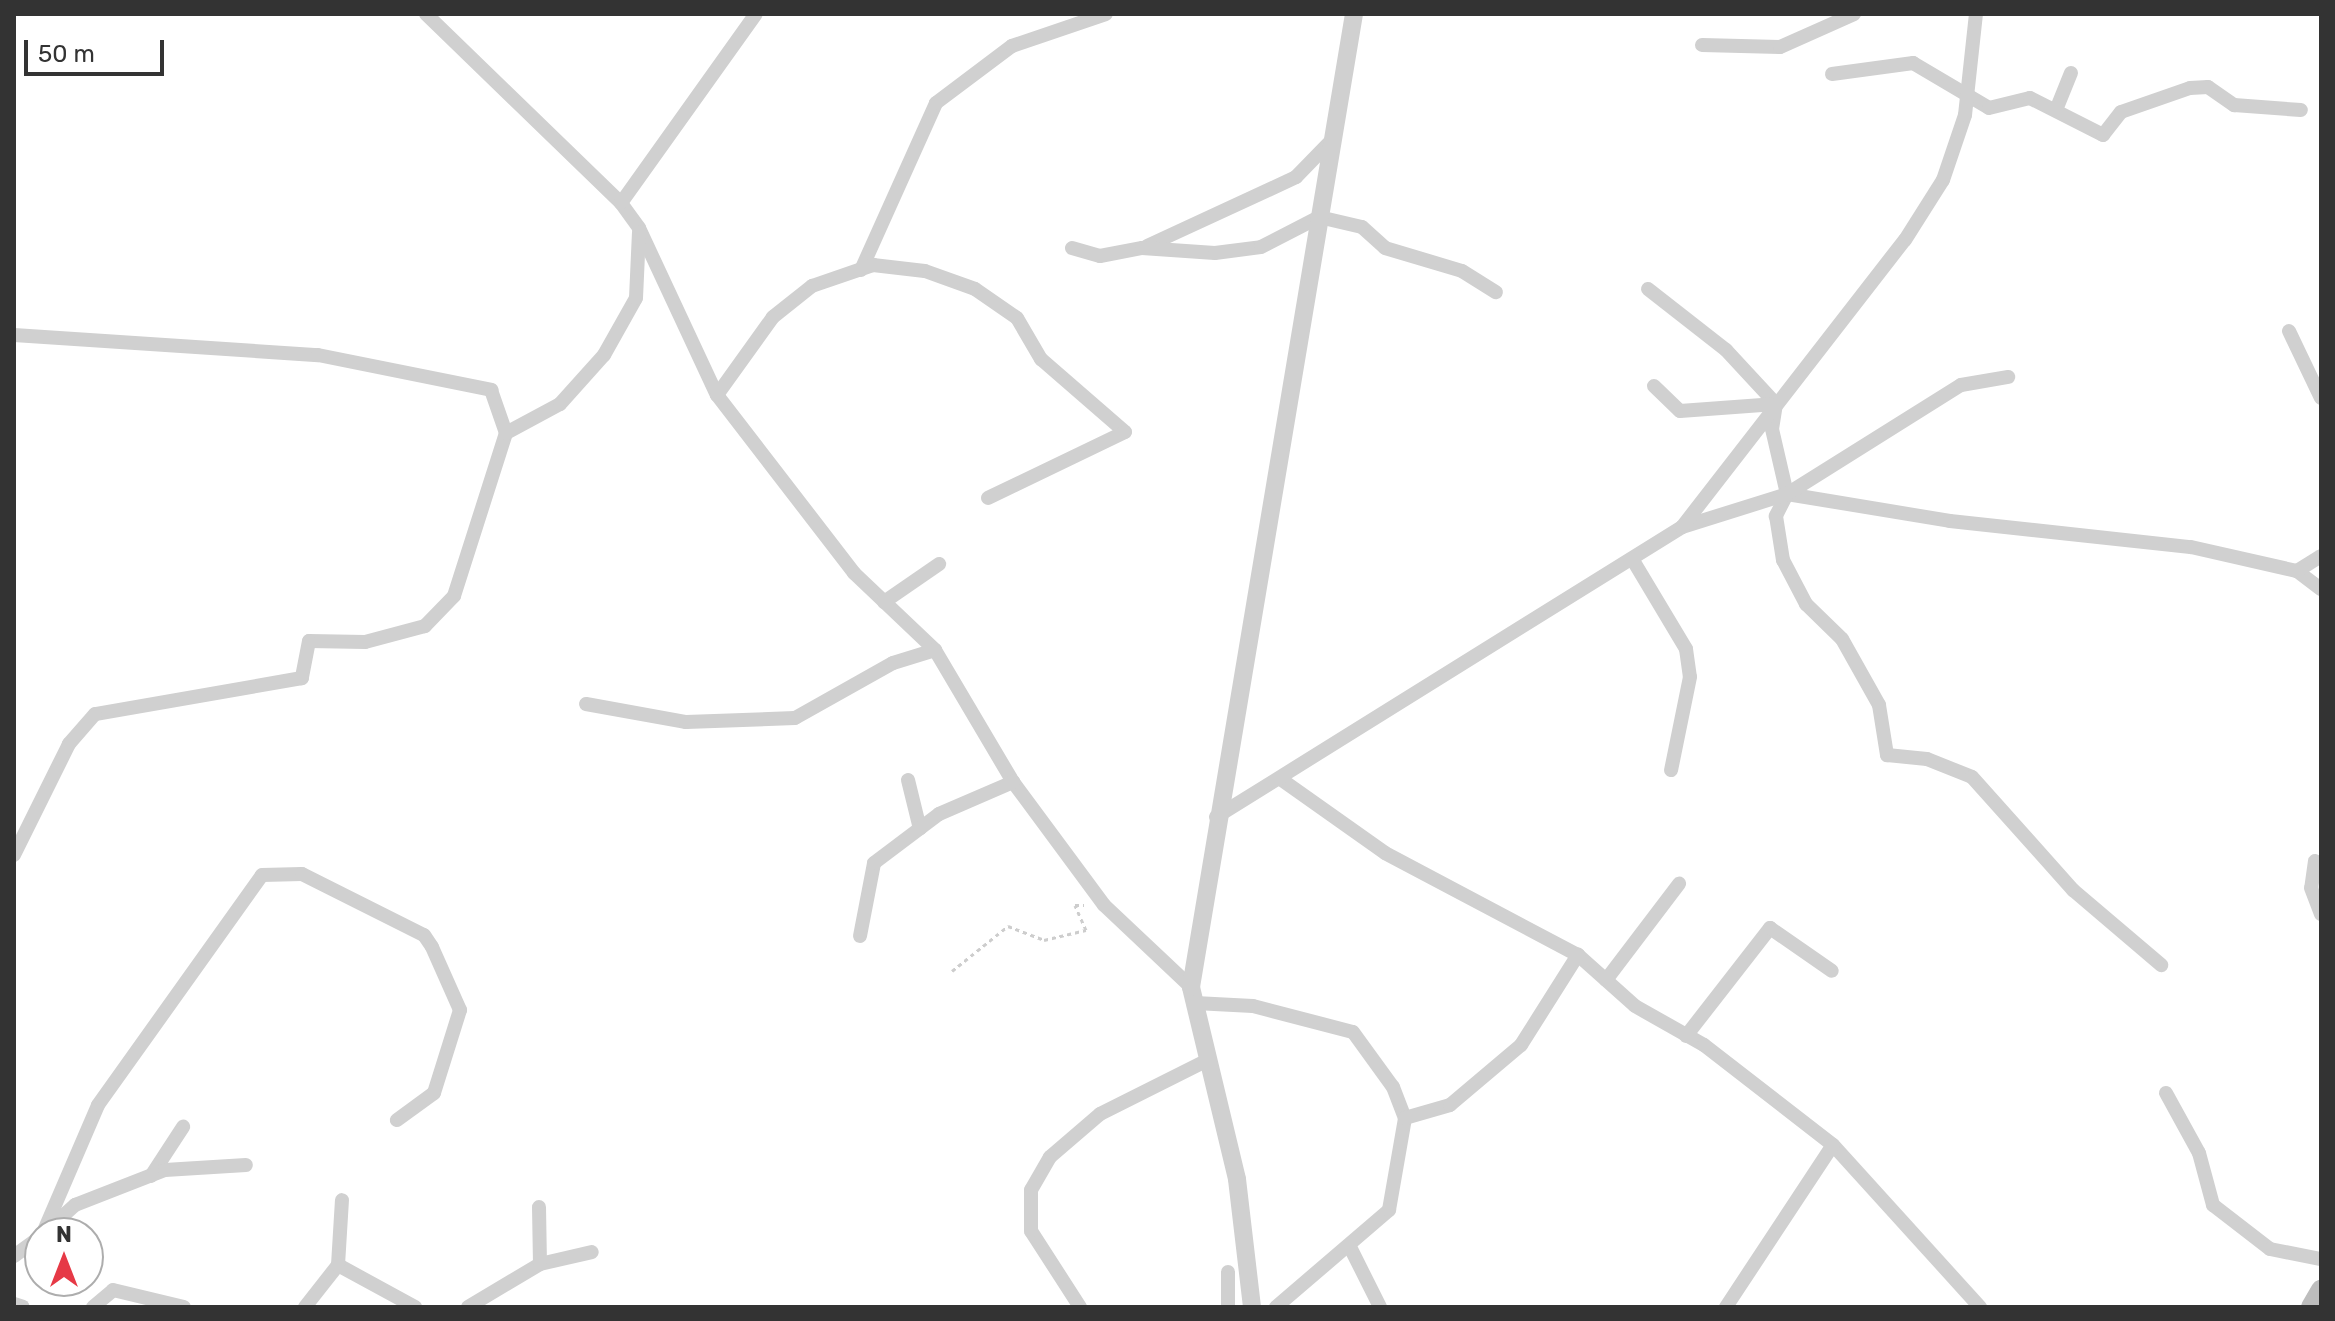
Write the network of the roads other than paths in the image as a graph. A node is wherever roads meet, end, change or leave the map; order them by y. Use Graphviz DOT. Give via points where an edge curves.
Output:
graph roads {
  1 [pos="426,14"];
  2 [pos="756,14"];
  3 [pos="1106,14"];
  4 [pos="1354,14"];
  5 [pos="1854,14"];
  6 [pos="1976,14"];
  7 [pos="1702,45"];
  8 [pos="2071,73"];
  9 [pos="1832,74"];
  10 [pos="1967,96"];
  11 [pos="2056,110"];
  12 [pos="2301,110"];
  13 [pos="1332,140"];
  14 [pos="621,203"];
  15 [pos="1319,217"];
  16 [pos="639,228"];
  17 [pos="1072,248"];
  18 [pos="1142,248"];
  19 [pos="861,270"];
  20 [pos="1648,289"];
  21 [pos="1496,292"];
  22 [pos="2289,331"];
  23 [pos="14,335"];
  24 [pos="2008,377"];
  25 [pos="1654,386"];
  26 [pos="717,395"];
  27 [pos="2321,398"];
  28 [pos="1776,404"];
  29 [pos="506,433"];
  30 [pos="1787,494"];
  31 [pos="988,498"];
  32 [pos="1682,527"];
  33 [pos="2321,556"];
  34 [pos="1634,562"];
  35 [pos="939,564"];
  36 [pos="2297,571"];
  37 [pos="2321,589"];
  38 [pos="884,602"];
  39 [pos="935,650"];
  40 [pos="586,704"];
  41 [pos="1671,770"];
  42 [pos="908,780"];
  43 [pos="1282,780"];
  44 [pos="1013,782"];
  45 [pos="1216,817"];
  46 [pos="920,829"];
  47 [pos="14,855"];
  48 [pos="2315,861"];
  49 [pos="1679,884"];
  50 [pos="2321,914"];
  51 [pos="860,936"];
  52 [pos="1578,955"];
  53 [pos="2161,965"];
  54 [pos="1832,971"];
  55 [pos="1606,980"];
  56 [pos="1193,995"];
  57 [pos="1686,1036"];
  58 [pos="1208,1060"];
  59 [pos="2166,1093"];
  60 [pos="1405,1118"];
  61 [pos="397,1120"];
  62 [pos="183,1127"];
  63 [pos="1833,1145"];
  64 [pos="246,1165"];
  65 [pos="151,1176"];
  66 [pos="342,1200"];
  67 [pos="539,1207"];
  68 [pos="49,1217"];
  69 [pos="61,1217"];
  70 [pos="1350,1247"];
  71 [pos="592,1252"];
  72 [pos="2321,1259"];
  73 [pos="540,1264"];
  74 [pos="338,1265"];
  75 [pos="1228,1272"];
  76 [pos="2321,1290"];
  77 [pos="14,1304"];
  78 [pos="23,1307"];
  79 [pos="93,1307"];
  80 [pos="184,1307"];
  81 [pos="305,1307"];
  82 [pos="415,1307"];
  83 [pos="468,1307"];
  84 [pos="1080,1307"];
  85 [pos="1228,1307"];
  86 [pos="1252,1307"];
  87 [pos="1276,1307"];
  88 [pos="1380,1307"];
  89 [pos="1726,1307"];
  90 [pos="1980,1307"];
  91 [pos="2311,1307"];
  1 -- 14 [label="street"];
  2 -- 14 [label="street"];
  3 -- 19 [label="street" via="1012,46 936,103"];
  4 -- 13 [label="street"];
  5 -- 7 [label="street" via="1780,47"];
  6 -- 10 [label="street"];
  8 -- 11 [label="street"];
  9 -- 10 [label="street" via="1913,63"];
  10 -- 11 [label="street" via="1989,108 2030,98"];
  10 -- 28 [label="street" via="1943,180"];
  11 -- 12 [label="street" via="2103,135 2121,112 2190,88 2208,87 2234,105"];
  13 -- 15 [label="street"];
  13 -- 18 [label="street" via="1296,177"];
  14 -- 16 [label="street"];
  15 -- 18 [label="street" via="1261,247"];
  15 -- 21 [label="street" via="1362,227 1385,248 1462,271"];
  15 -- 45 [label="street"];
  16 -- 26 [label="street"];
  16 -- 29 [label="street" via="636,298 604,355 560,404"];
  17 -- 18 [label="street" via="1100,256"];
  19 -- 26 [label="street" via="812,286 773,317"];
  19 -- 31 [label="street" via="925,271 975,289 1017,318 1041,359 1125,432"];
  20 -- 28 [label="street" via="1726,350"];
  22 -- 27 [label="street"];
  23 -- 29 [label="street" via="318,355 491,390"];
  24 -- 30 [label="street" via="1961,385"];
  25 -- 28 [label="street" via="1680,411"];
  26 -- 38 [label="street"];
  28 -- 30 [label="street" via="1775,451"];
  28 -- 32 [label="street"];
  29 -- 47 [label="street" via="454,596 425,626 365,642 309,641 302,678 95,714 69,744"];
  30 -- 32 [label="street"];
  30 -- 36 [label="street" via="1950,521 2113,535"];
  30 -- 53 [label="street" via="1776,516 1783,560 1879,705 1887,755 1927,759 1972,777 2073,890"];
  32 -- 34 [label="street"];
  33 -- 36 [label="street"];
  34 -- 41 [label="street" via="1686,649 1690,677"];
  34 -- 43 [label="street"];
  35 -- 38 [label="street"];
  36 -- 37 [label="street"];
  38 -- 39 [label="street"];
  39 -- 40 [label="street" via="893,663 795,718 686,722"];
  39 -- 44 [label="street"];
  42 -- 46 [label="street"];
  43 -- 45 [label="street"];
  43 -- 52 [label="street" via="1385,853"];
  44 -- 46 [label="street"];
  44 -- 56 [label="street" via="1104,905"];
  45 -- 56 [label="street"];
  46 -- 51 [label="street" via="874,863"];
  48 -- 50 [label="street" via="2311,888"];
  49 -- 55 [label="street"];
  52 -- 55 [label="street"];
  52 -- 60 [label="street" via="1521,1045 1450,1105"];
  54 -- 57 [label="street" via="1770,928"];
  55 -- 57 [label="street"];
  56 -- 58 [label="street"];
  56 -- 60 [label="street" via="1353,1032 1393,1087"];
  57 -- 63 [label="street"];
  58 -- 84 [label="street" via="1100,1114 1050,1157 1031,1190 1031,1231"];
  58 -- 86 [label="street" via="1237,1179"];
  59 -- 72 [label="street" via="2199,1153 2213,1205 2270,1249"];
  60 -- 70 [label="street" via="1389,1210"];
  61 -- 68 [label="street" via="434,1093 460,1010 432,947 424,935 302,874 262,875 98,1105"];
  62 -- 65 [label="street"];
  63 -- 89 [label="street"];
  63 -- 90 [label="street"];
  64 -- 65 [label="street"];
  65 -- 69 [label="street" via="75,1205"];
  66 -- 74 [label="street"];
  67 -- 73 [label="street"];
  70 -- 87 [label="street"];
  70 -- 88 [label="street"];
  71 -- 73 [label="street"];
  73 -- 83 [label="street"];
  74 -- 81 [label="street"];
  74 -- 82 [label="street"];
  75 -- 85 [label="street"];
  76 -- 91 [label="main road"];
  77 -- 78 [label="street"];
  79 -- 80 [label="street" via="113,1290"];
}
